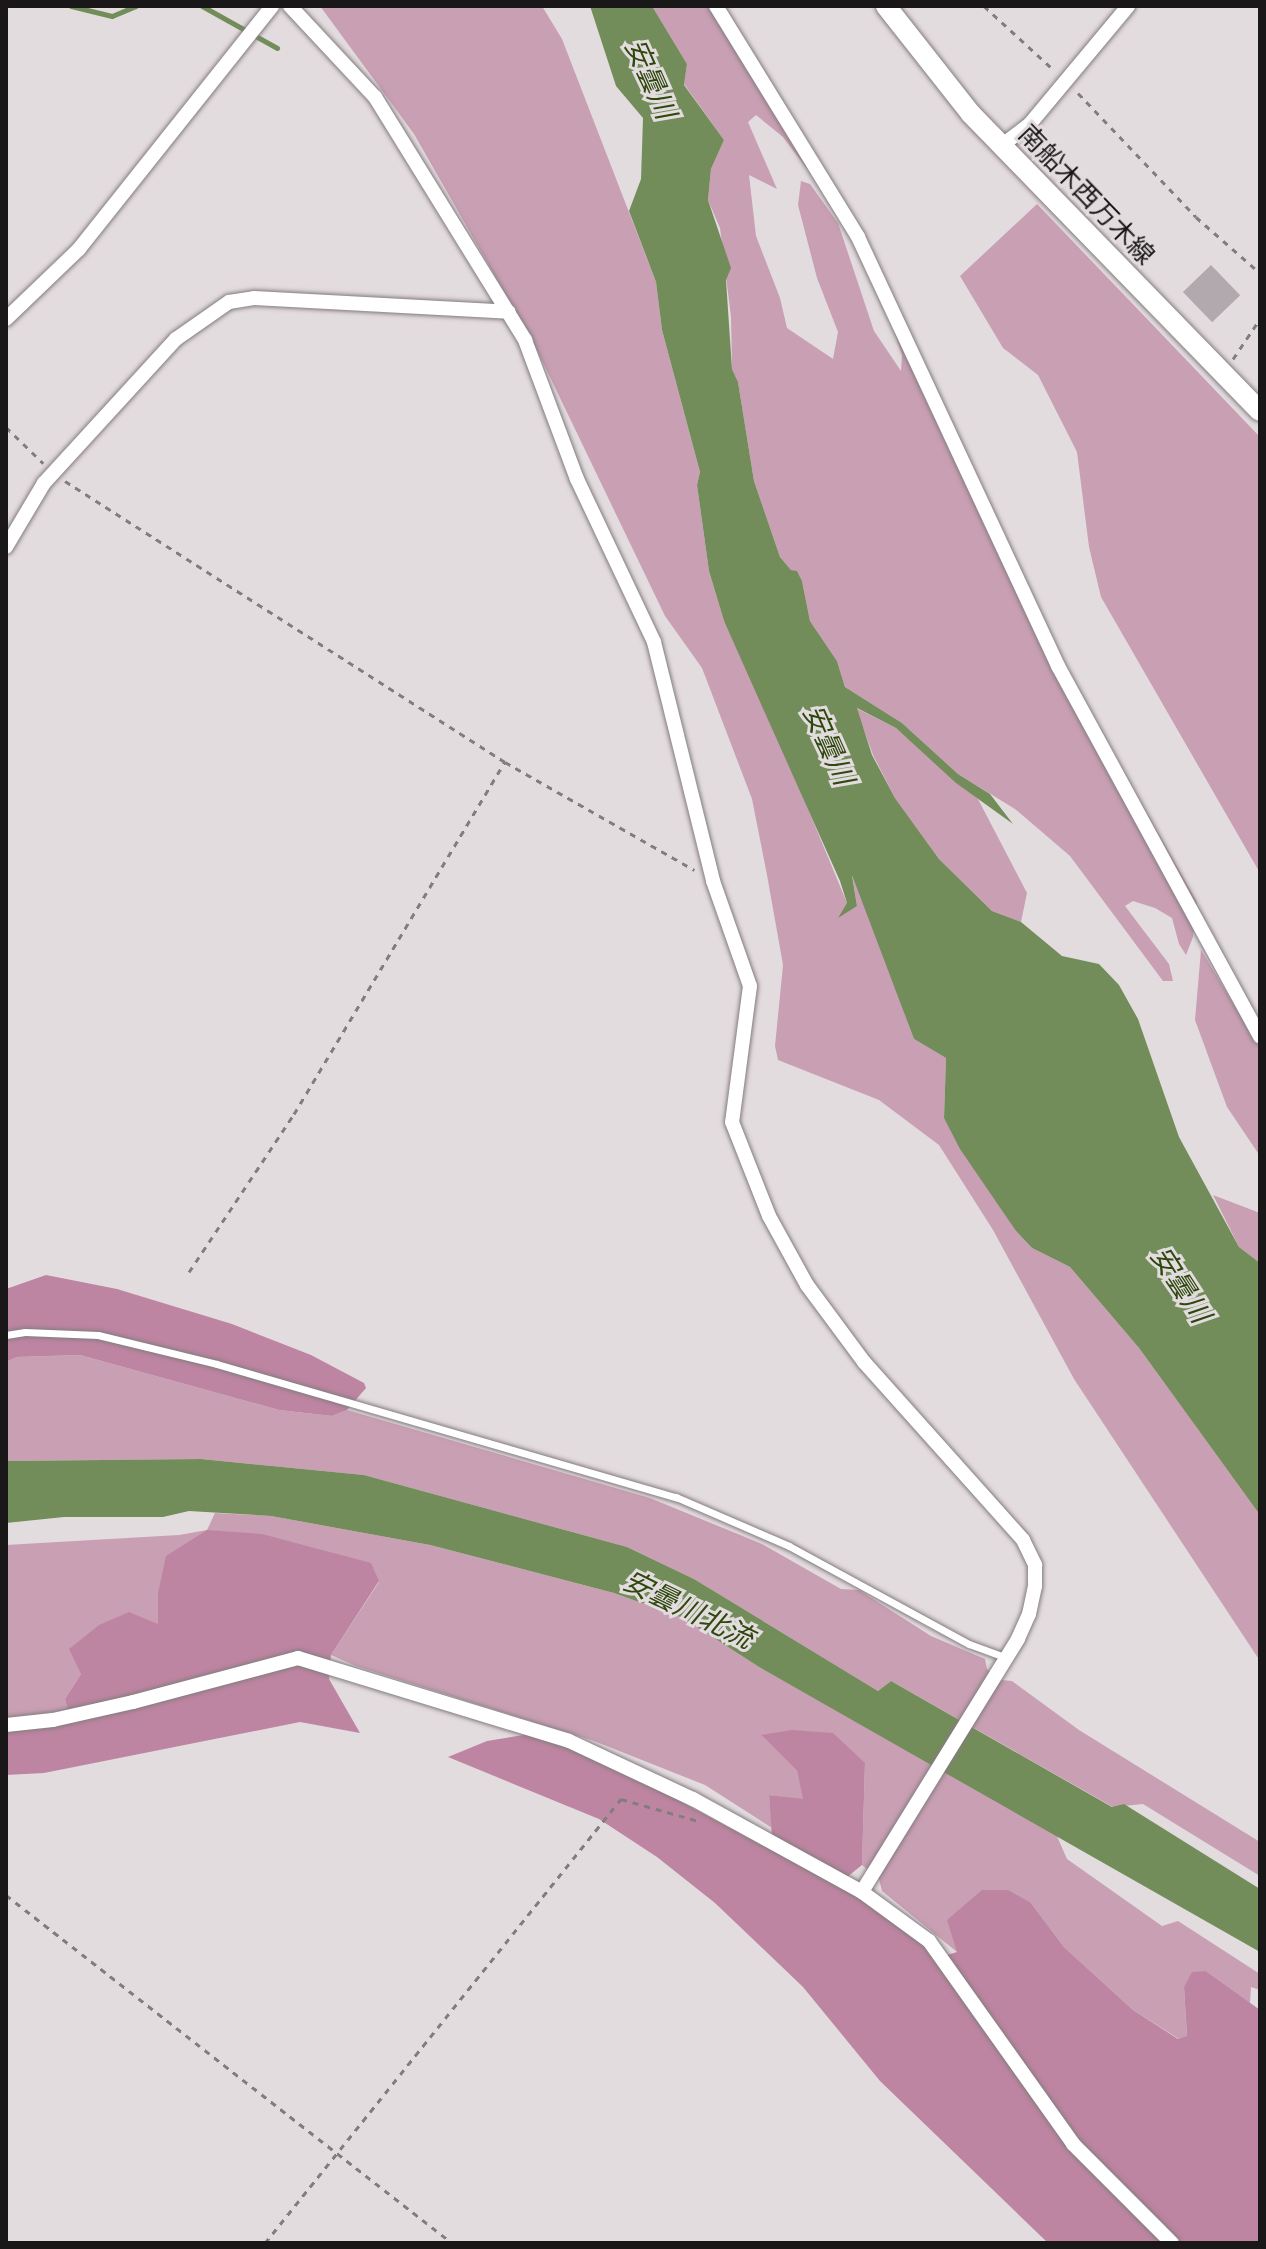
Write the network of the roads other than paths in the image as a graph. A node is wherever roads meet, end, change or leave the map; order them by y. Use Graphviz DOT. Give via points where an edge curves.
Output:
graph roads {
  1 [pos="272,6"];
  2 [pos="290,6"];
  3 [pos="716,6"];
  4 [pos="886,6"];
  5 [pos="1128,6"];
  6 [pos="1001,146"];
  7 [pos="509,312"];
  8 [pos="6,319"];
  9 [pos="1260,411"];
  10 [pos="6,547"];
  11 [pos="1260,1037"];
  12 [pos="6,1335"];
  13 [pos="1007,1658"];
  14 [pos="6,1725"];
  15 [pos="862,1892"];
  16 [pos="1172,2243"];
  1 -- 8 [label="street" via="79,249"];
  2 -- 7 [label="street" via="375,97"];
  3 -- 11 [label="street" via="858,237 1058,666"];
  4 -- 6 [label="main road, 南船木西万木線"];
  5 -- 6 [label="street" via="1029,125"];
  6 -- 9 [label="main road, 南船木西万木線"];
  7 -- 10 [label="street" via="254,298 229,302 176,339 54,472"];
  7 -- 13 [label="street" via="525,340 577,479 654,642 713,881 750,986 732,1122 769,1216 807,1285 864,1362 1023,1540 1035,1565 1035,1586 1029,1614"];
  12 -- 13 [label="lane" via="98,1335 217,1364 676,1497 764,1534 969,1644"];
  13 -- 15 [label="street"];
  14 -- 15 [label="street" via="133,1702 298,1658 569,1741 693,1799"];
  15 -- 16 [label="street" via="929,1941 1073,2144"];
}
